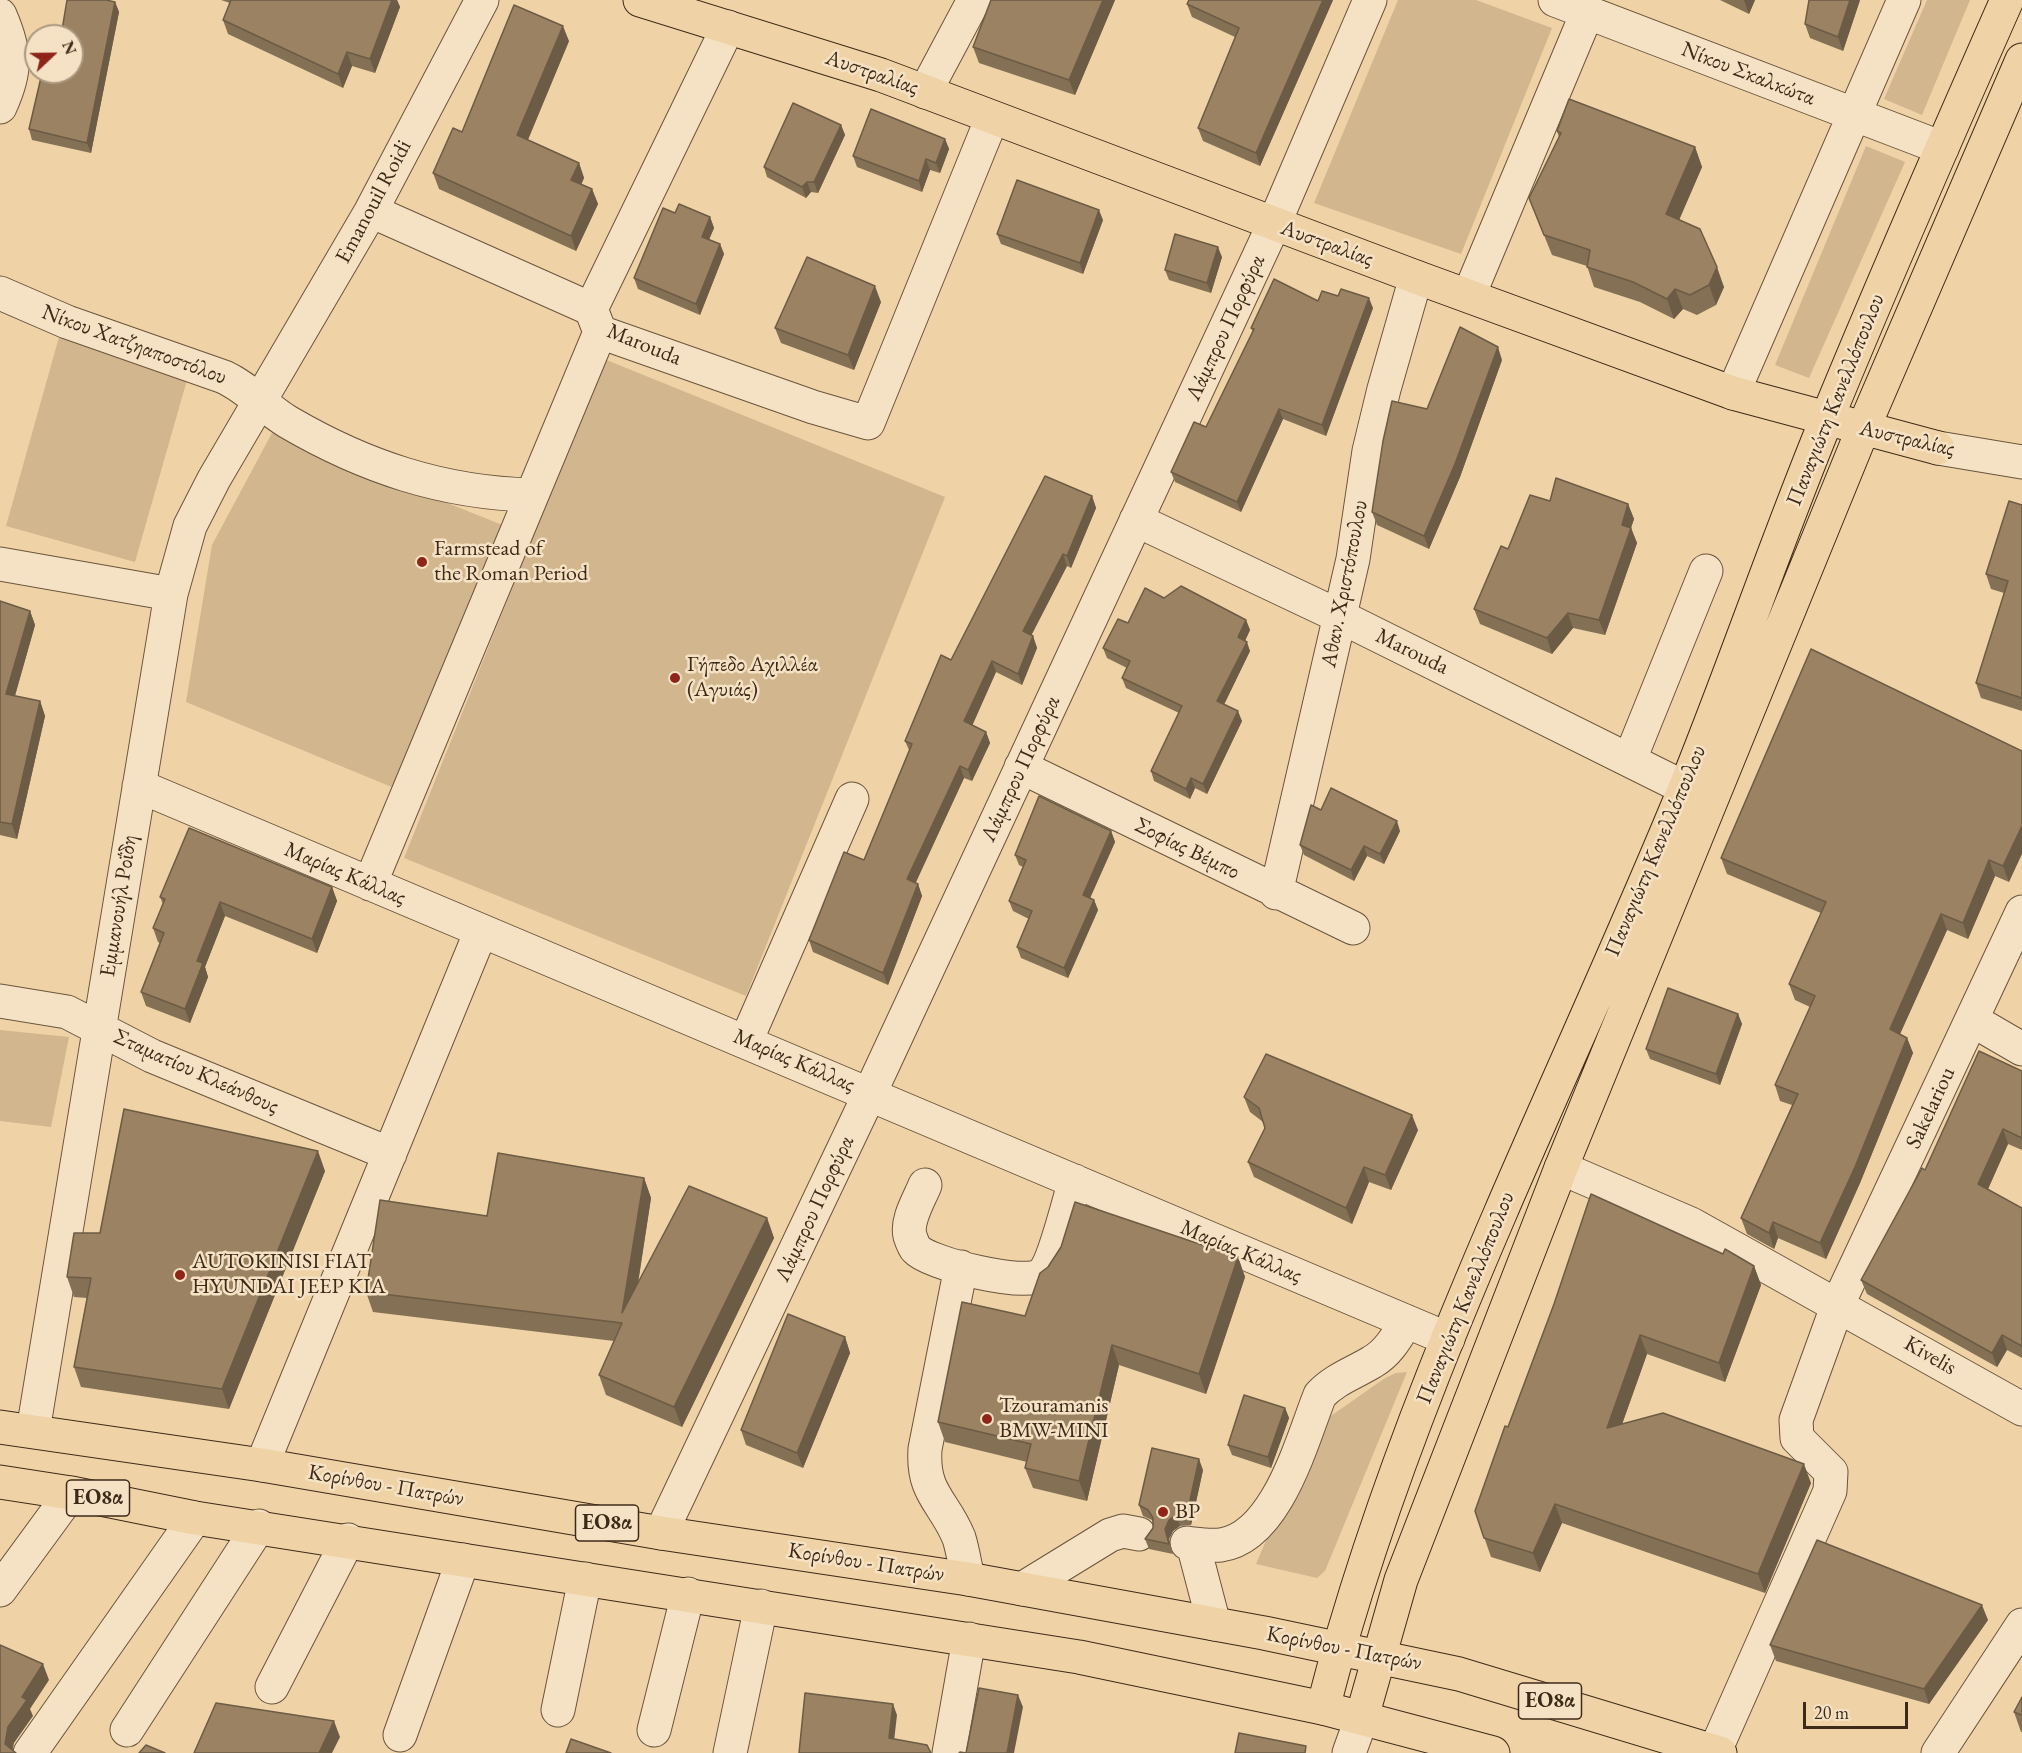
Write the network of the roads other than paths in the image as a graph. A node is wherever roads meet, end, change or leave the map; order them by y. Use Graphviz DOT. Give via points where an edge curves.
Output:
graph roads {
  1 [pos="482,0"];
  2 [pos="640,0"];
  3 [pos="974,0"];
  4 [pos="1370,0"];
  5 [pos="1555,0"];
  6 [pos="1904,0"];
  7 [pos="2007,0"];
  8 [pos="1587,13"];
  9 [pos="0,15"];
  10 [pos="728,27"];
  11 [pos="2022,60"];
  12 [pos="925,92"];
  13 [pos="0,107"];
  14 [pos="1854,114"];
  15 [pos="992,118"];
  16 [pos="1942,148"];
  17 [pos="371,211"];
  18 [pos="1274,224"];
  19 [pos="1416,277"];
  20 [pos="0,293"];
  21 [pos="1469,296"];
  22 [pos="596,320"];
  23 [pos="1733,393"];
  24 [pos="262,401"];
  25 [pos="1826,420"];
  26 [pos="1863,429"];
  27 [pos="1938,448"];
  28 [pos="2022,462"];
  29 [pos="532,495"];
  30 [pos="1136,520"];
  31 [pos="0,564"];
  32 [pos="1706,571"];
  33 [pos="171,594"];
  34 [pos="1341,617"];
  35 [pos="1630,759"];
  36 [pos="1021,767"];
  37 [pos="138,786"];
  38 [pos="1685,788"];
  39 [pos="852,799"];
  40 [pos="370,884"];
  41 [pos="1276,893"];
  42 [pos="2022,912"];
  43 [pos="1353,928"];
  44 [pos="481,931"];
  45 [pos="0,1001"];
  46 [pos="1972,1020"];
  47 [pos="99,1027"];
  48 [pos="746,1041"];
  49 [pos="2022,1049"];
  50 [pos="870,1093"];
  51 [pos="390,1154"];
  52 [pos="1562,1168"];
  53 [pos="1075,1181"];
  54 [pos="925,1185"];
  55 [pos="961,1267"];
  56 [pos="1838,1304"];
  57 [pos="1406,1322"];
  58 [pos="1448,1339"];
  59 [pos="2022,1409"];
  60 [pos="0,1427"];
  61 [pos="33,1431"];
  62 [pos="262,1465"];
  63 [pos="0,1482"];
  64 [pos="71,1492"];
  65 [pos="195,1518"];
  66 [pos="258,1526"];
  67 [pos="661,1533"];
  68 [pos="1139,1534"];
  69 [pos="348,1540"];
  70 [pos="463,1560"];
  71 [pos="968,1579"];
  72 [pos="585,1580"];
  73 [pos="1022,1589"];
  74 [pos="0,1590"];
  75 [pos="688,1594"];
  76 [pos="761,1606"];
  77 [pos="1214,1624"];
  78 [pos="2022,1625"];
  79 [pos="969,1639"];
  80 [pos="1339,1648"];
  81 [pos="1378,1655"];
  82 [pos="272,1687"];
  83 [pos="1323,1708"];
  84 [pos="558,1710"];
  85 [pos="1362,1717"];
  86 [pos="127,1730"];
  87 [pos="654,1730"];
  88 [pos="400,1735"];
  89 [pos="1718,1752"];
  90 [pos="30,1753"];
  91 [pos="730,1753"];
  92 [pos="949,1753"];
  93 [pos="1349,1753"];
  94 [pos="1493,1753"];
  95 [pos="1938,1753"];
  1 -- 17 [label="street, Emanouil Roidi"];
  2 -- 10 [label="main road, Αυστραλίας"];
  3 -- 12 [label="street"];
  4 -- 18 [label="street, Λάμπρου Πορφύρα"];
  5 -- 8 [label="street, Νίκου Σκαλκώτα"];
  6 -- 14 [label="street"];
  7 -- 16 [label="main road, Παναγιώτη Κανελλόπουλου"];
  8 -- 14 [label="street, Νίκου Σκαλκώτα"];
  8 -- 21 [label="street"];
  9 -- 13 [label="street" via="13,48 14,66"];
  10 -- 12 [label="main road, Αυστραλίας"];
  10 -- 22 [label="street"];
  11 -- 26 [label="main road, Παναγιώτη Κανελλόπουλου"];
  12 -- 15 [label="main road, Αυστραλίας"];
  14 -- 16 [label="street, Νίκου Σκαλκώτα"];
  14 -- 23 [label="street"];
  15 -- 18 [label="main road, Αυστραλίας"];
  15 -- 22 [label="street, Marouda" via="868,423 813,407"];
  16 -- 25 [label="main road, Παναγιώτη Κανελλόπουλου"];
  17 -- 22 [label="street, Marouda"];
  17 -- 24 [label="street, Emanouil Roidi"];
  18 -- 19 [label="main road, Αυστραλίας"];
  18 -- 30 [label="street, Λάμπρου Πορφύρα"];
  19 -- 21 [label="main road, Αυστραλίας"];
  19 -- 34 [label="street, Αθαν. Χριστόπουλου" via="1371,443"];
  20 -- 24 [label="street, Νίκου Χατζηαποστόλου" via="67,322 224,377"];
  21 -- 23 [label="main road, Αυστραλίας"];
  22 -- 29 [label="street"];
  23 -- 25 [label="main road, Αυστραλίας"];
  24 -- 29 [label="street, Νίκου Χατζηαποστόλου" via="302,430 408,476 471,492"];
  24 -- 33 [label="street, Εμμανουήλ Ροΐδη" via="190,526"];
  25 -- 26 [label="main road, Αυστραλίας"];
  25 -- 38 [label="main road, Παναγιώτη Κανελλόπουλου"];
  26 -- 27 [label="main road, Αυστραλίας"];
  26 -- 52 [label="main road, Παναγιώτη Κανελλόπουλου"];
  27 -- 28 [label="street, Αυστραλίας"];
  29 -- 40 [label="street"];
  30 -- 34 [label="street, Marouda"];
  30 -- 36 [label="street, Λάμπρου Πορφύρα"];
  31 -- 33 [label="street"];
  32 -- 35 [label="street"];
  33 -- 37 [label="street, Εμμανουήλ Ροΐδη"];
  34 -- 35 [label="street, Marouda"];
  34 -- 41 [label="street, Αθαν. Χριστόπουλου"];
  35 -- 38 [label="street, Marouda"];
  36 -- 41 [label="street, Σοφίας Βέμπο"];
  36 -- 50 [label="street, Λάμπρου Πορφύρα"];
  37 -- 40 [label="street, Μαρίας Κάλλας"];
  37 -- 47 [label="street, Εμμανουήλ Ροΐδη"];
  38 -- 58 [label="main road, Παναγιώτη Κανελλόπουλου"];
  39 -- 48 [label="street"];
  40 -- 44 [label="street, Μαρίας Κάλλας"];
  41 -- 43 [label="street, Σοφίας Βέμπο"];
  42 -- 46 [label="street, Sakelariou"];
  44 -- 48 [label="street, Μαρίας Κάλλας"];
  44 -- 51 [label="street"];
  45 -- 47 [label="street, Σταματίου Κλεάνθους" via="67,1012"];
  46 -- 49 [label="street"];
  46 -- 56 [label="street, Sakelariou"];
  47 -- 51 [label="street, Σταματίου Κλεάνθους" via="181,1068"];
  47 -- 61 [label="street, Εμμανουήλ Ροΐδη"];
  48 -- 50 [label="street, Μαρίας Κάλλας"];
  50 -- 53 [label="street, Μαρίας Κάλλας"];
  50 -- 67 [label="street, Λάμπρου Πορφύρα"];
  51 -- 62 [label="street"];
  52 -- 56 [label="street, Kivelis" via="1691,1224"];
  52 -- 81 [label="main road, Παναγιώτη Κανελλόπουλου" via="1424,1516"];
  53 -- 55 [label="street" via="1044,1274 1032,1280 1011,1279"];
  53 -- 57 [label="street, Μαρίας Κάλλας"];
  54 -- 55 [label="street" via="910,1219 909,1235 916,1249"];
  55 -- 71 [label="street" via="923,1470 928,1487 959,1539"];
  56 -- 59 [label="street, Kivelis"];
  56 -- 89 [label="street, Sakelariou" via="1796,1420 1797,1438 1831,1472 1830,1491"];
  57 -- 58 [label="street, Μαρίας Κάλλας"];
  57 -- 77 [label="street" via="1391,1347 1374,1361 1329,1385 1320,1395 1283,1487 1254,1528 1222,1545 1190,1543"];
  58 -- 80 [label="main road, Παναγιώτη Κανελλόπουλου" via="1388,1492"];
  60 -- 61 [label="main road, Κορίνθου - Πατρών / ΕΟ8α"];
  61 -- 62 [label="main road, Κορίνθου - Πατρών / ΕΟ8α"];
  62 -- 67 [label="main road, Κορίνθου - Πατρών / ΕΟ8α"];
  63 -- 64 [label="main road, ΕΟ8α"];
  64 -- 65 [label="main road, ΕΟ8α"];
  64 -- 74 [label="street"];
  65 -- 66 [label="main road, ΕΟ8α"];
  65 -- 90 [label="street"];
  66 -- 69 [label="main road, ΕΟ8α"];
  66 -- 86 [label="street"];
  67 -- 71 [label="main road, Κορίνθου - Πατρών / ΕΟ8α"];
  68 -- 73 [label="street" via="1123,1531 1110,1535"];
  69 -- 70 [label="main road, ΕΟ8α"];
  69 -- 82 [label="street"];
  70 -- 72 [label="main road, ΕΟ8α"];
  70 -- 88 [label="street"];
  71 -- 73 [label="main road, Κορίνθου - Πατρών / ΕΟ8α"];
  72 -- 75 [label="main road, ΕΟ8α"];
  72 -- 84 [label="street"];
  73 -- 77 [label="main road, Κορίνθου - Πατρών / ΕΟ8α"];
  75 -- 76 [label="main road, ΕΟ8α"];
  75 -- 87 [label="street"];
  76 -- 79 [label="main road, ΕΟ8α"];
  76 -- 91 [label="street"];
  77 -- 80 [label="main road, Κορίνθου - Πατρών / ΕΟ8α"];
  78 -- 95 [label="street"];
  79 -- 83 [label="main road, ΕΟ8α" via="1079,1657"];
  79 -- 92 [label="street"];
  80 -- 81 [label="main road, Κορίνθου - Πατρών / ΕΟ8α"];
  80 -- 83 [label="main road, Παναγιώτη Κανελλόπουλου"];
  81 -- 85 [label="main road, Παναγιώτη Κανελλόπουλου"];
  81 -- 89 [label="main road, Κορίνθου - Πατρών / ΕΟ8α" via="1459,1674"];
  83 -- 85 [label="main road, ΕΟ8α"];
  85 -- 93 [label="street"];
  85 -- 94 [label="main road, ΕΟ8α"];
}
